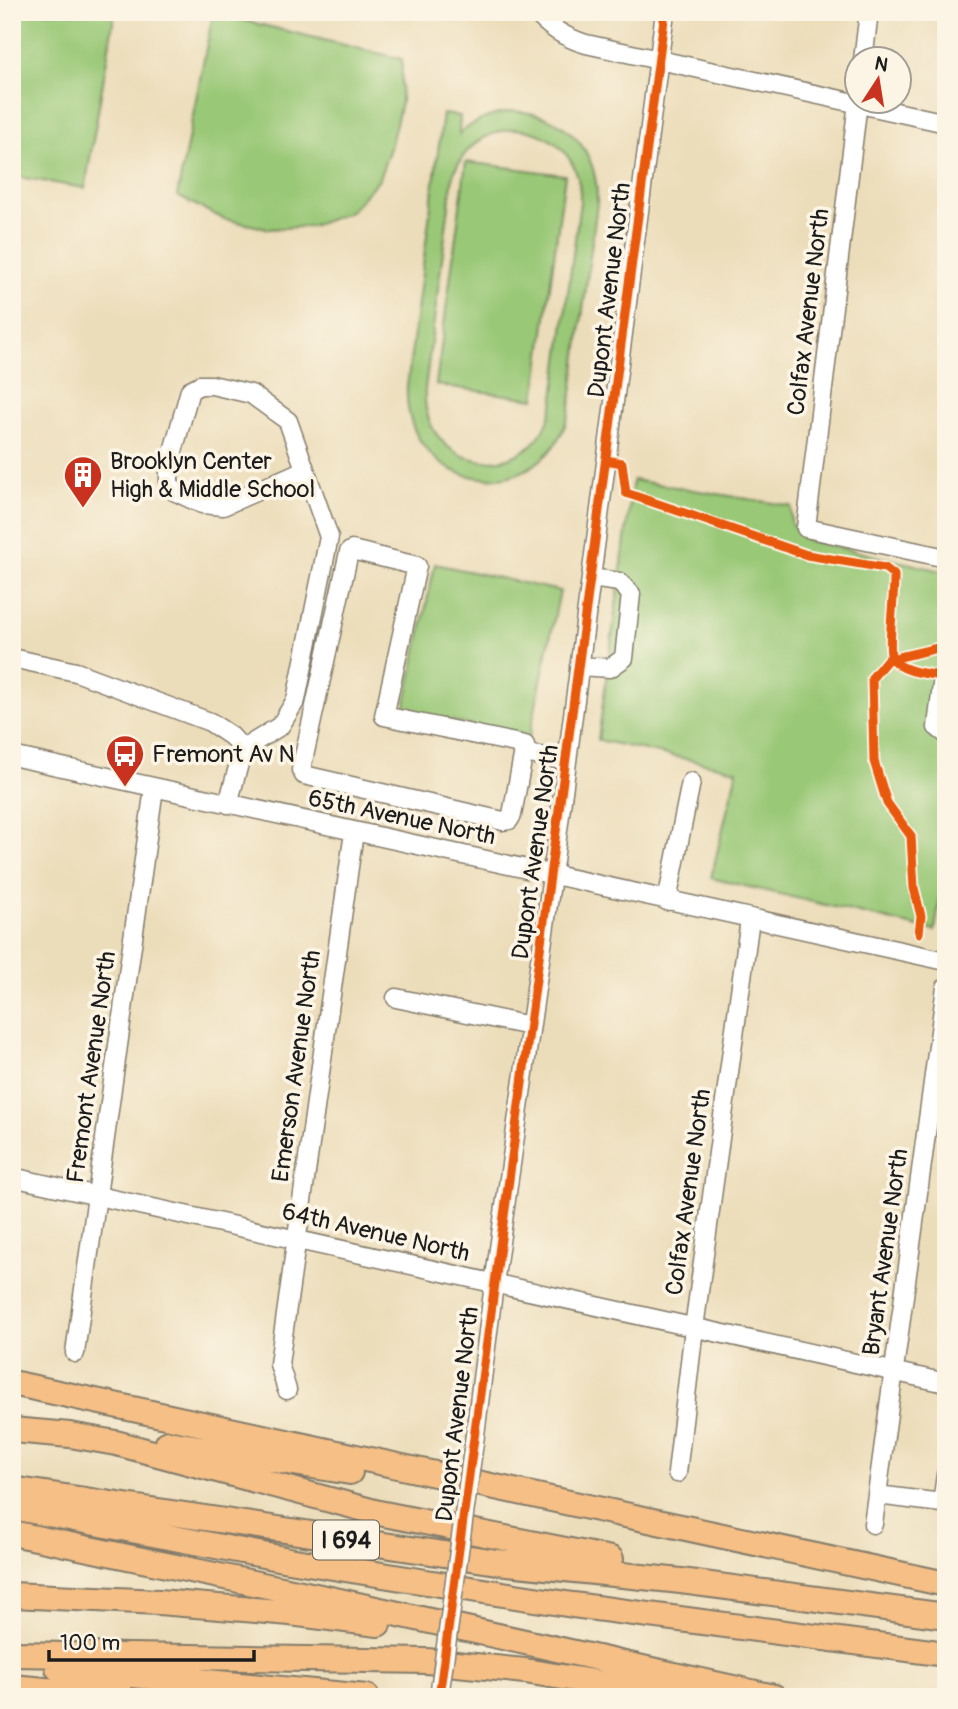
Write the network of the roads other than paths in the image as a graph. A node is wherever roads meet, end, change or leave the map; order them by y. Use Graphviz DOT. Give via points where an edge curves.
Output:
graph roads {
  1 [pos="536,12"];
  2 [pos="665,12"];
  3 [pos="869,12"];
  4 [pos="865,46"];
  5 [pos="658,60"];
  6 [pos="842,100"];
  7 [pos="912,115"];
  8 [pos="856,116"];
  9 [pos="946,123"];
  10 [pos="304,470"];
  11 [pos="946,558"];
  12 [pos="590,578"];
  13 [pos="12,658"];
  14 [pos="579,666"];
  15 [pos="946,674"];
  16 [pos="946,734"];
  17 [pos="243,749"];
  18 [pos="523,753"];
  19 [pos="12,756"];
  20 [pos="567,761"];
  21 [pos="691,782"];
  22 [pos="154,788"];
  23 [pos="229,804"];
  24 [pos="354,832"];
  25 [pos="552,876"];
  26 [pos="667,901"];
  27 [pos="750,919"];
  28 [pos="946,961"];
  29 [pos="946,987"];
  30 [pos="396,998"];
  31 [pos="530,1026"];
  32 [pos="12,1177"];
  33 [pos="97,1195"];
  34 [pos="297,1240"];
  35 [pos="494,1284"];
  36 [pos="694,1328"];
  37 [pos="75,1353"];
  38 [pos="893,1372"];
  39 [pos="946,1382"];
  40 [pos="12,1383"];
  41 [pos="287,1390"];
  42 [pos="24,1431"];
  43 [pos="677,1473"];
  44 [pos="946,1475"];
  45 [pos="12,1489"];
  46 [pos="877,1494"];
  47 [pos="12,1507"];
  48 [pos="873,1524"];
  49 [pos="692,1531"];
  50 [pos="12,1535"];
  51 [pos="681,1581"];
  52 [pos="946,1584"];
  53 [pos="12,1595"];
  54 [pos="946,1616"];
  55 [pos="571,1652"];
  56 [pos="12,1654"];
  57 [pos="946,1654"];
  58 [pos="12,1664"];
  59 [pos="12,1687"];
  60 [pos="745,1691"];
  61 [pos="123,1697"];
  62 [pos="367,1697"];
  63 [pos="439,1697"];
  64 [pos="774,1697"];
  1 -- 5 [label="street" via="569,39"];
  2 -- 5 [label="street, Dupont Avenue North"];
  3 -- 4 [label="street"];
  5 -- 6 [label="street"];
  5 -- 12 [label="street, Dupont Avenue North"];
  7 -- 9 [label="street"];
  8 -- 11 [label="street, Colfax Avenue North" via="806,527"];
  10 -- 10 [label="street" via="288,421 264,403 251,394 212,385 190,390 169,466 174,492 202,504 223,506"];
  10 -- 17 [label="street" via="329,537 296,700 280,726"];
  12 -- 14 [label="street, Dupont Avenue North"];
  12 -- 14 [label="street" via="619,582 631,594 624,658 610,668"];
  13 -- 17 [label="street" via="76,672 210,722"];
  14 -- 20 [label="street, Dupont Avenue North"];
  15 -- 16 [label="street" via="937,727"];
  17 -- 23 [label="street"];
  18 -- 18 [label="street" via="525,745 520,743 384,716 417,566 351,551 301,770 304,775 503,821 512,815"];
  18 -- 20 [label="street"];
  19 -- 22 [label="street, 65th Avenue North"];
  20 -- 25 [label="street, Dupont Avenue North"];
  21 -- 26 [label="street"];
  22 -- 23 [label="street, 65th Avenue North"];
  22 -- 33 [label="street, Fremont Avenue North"];
  23 -- 24 [label="street, 65th Avenue North"];
  24 -- 25 [label="street, 65th Avenue North"];
  24 -- 34 [label="street, Emerson Avenue North"];
  25 -- 26 [label="street, 65th Avenue North"];
  25 -- 31 [label="street, Dupont Avenue North"];
  26 -- 27 [label="street, 65th Avenue North"];
  27 -- 28 [label="street, 65th Avenue North"];
  27 -- 36 [label="street, Colfax Avenue North"];
  29 -- 38 [label="street, Bryant Avenue North"];
  30 -- 31 [label="street"];
  31 -- 35 [label="street, Dupont Avenue North"];
  32 -- 33 [label="street, 64th Avenue North"];
  33 -- 34 [label="street, 64th Avenue North"];
  33 -- 37 [label="street, Fremont Avenue North"];
  34 -- 35 [label="street, 64th Avenue North"];
  34 -- 41 [label="street, Emerson Avenue North" via="279,1364"];
  35 -- 36 [label="street, 64th Avenue North"];
  35 -- 63 [label="street, Dupont Avenue North, bridge"];
  36 -- 38 [label="street, 64th Avenue North"];
  36 -- 43 [label="street, Colfax Avenue North"];
  38 -- 39 [label="street, 64th Avenue North"];
  38 -- 46 [label="street, Bryant Avenue North"];
  40 -- 49 [label="highway"];
  42 -- 49 [label="highway" via="93,1433 214,1450"];
  42 -- 51 [label="highway" via="116,1443 379,1513 606,1557"];
  44 -- 46 [label="street" via="942,1503"];
  45 -- 51 [label="highway, I 694" via="497,1562"];
  46 -- 48 [label="street, Bryant Avenue North"];
  47 -- 57 [label="highway" via="420,1581"];
  49 -- 52 [label="highway"];
  50 -- 55 [label="highway, I 694"];
  51 -- 54 [label="highway, I 694"];
  53 -- 55 [label="highway" via="290,1613"];
  55 -- 60 [label="highway, I 694"];
  56 -- 60 [label="highway" via="427,1661 660,1693"];
  58 -- 62 [label="highway"];
  59 -- 61 [label="highway"];
  60 -- 64 [label="highway, I 694"];
}
